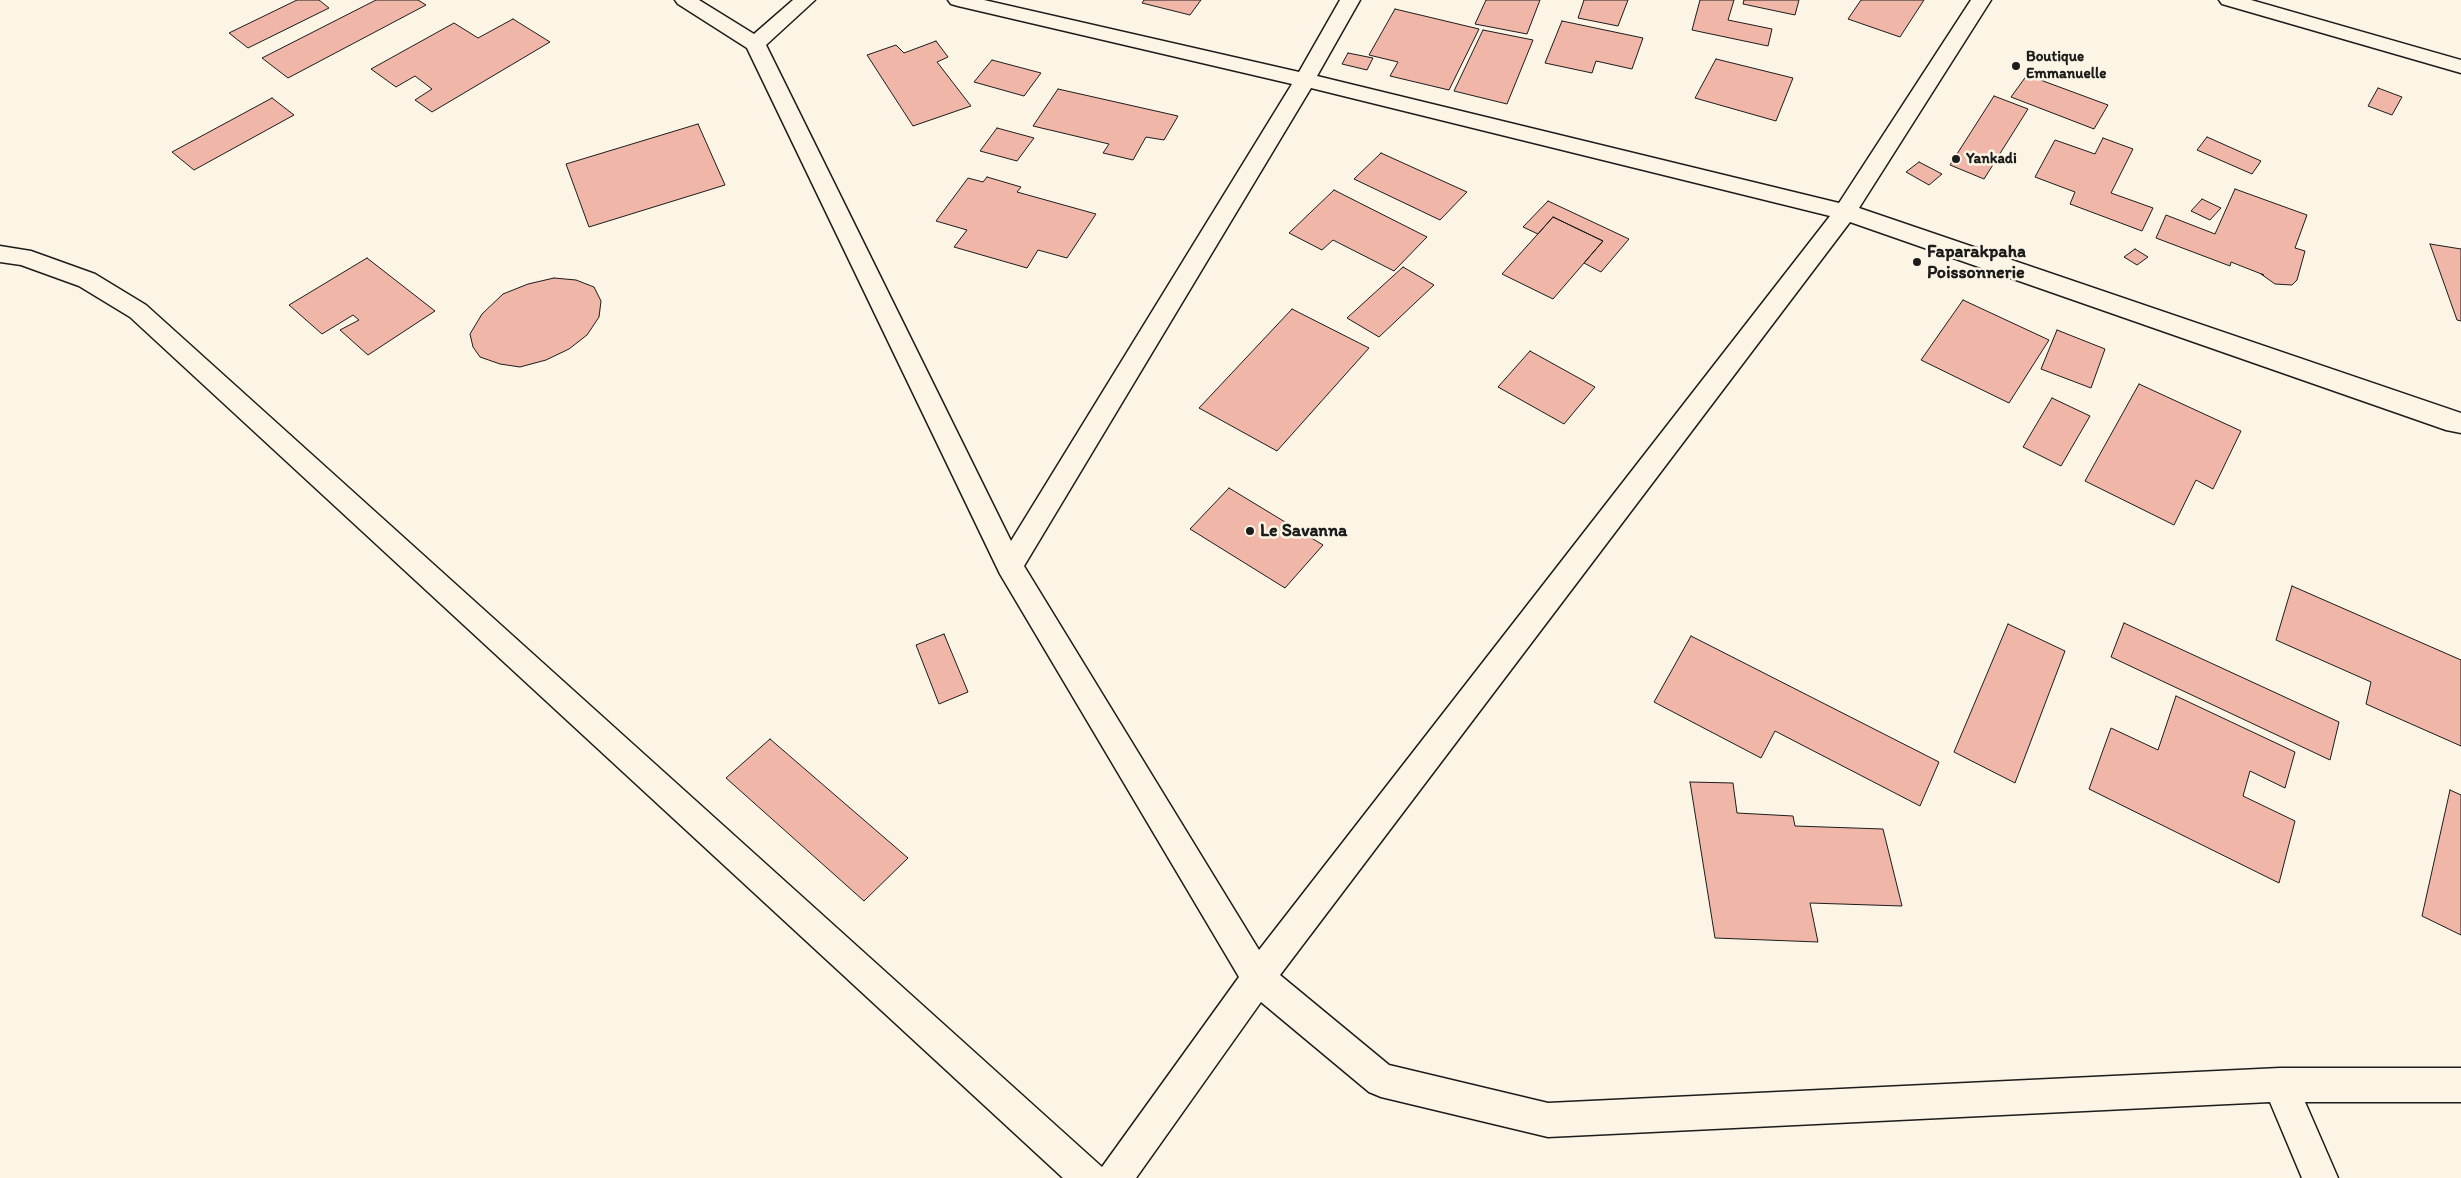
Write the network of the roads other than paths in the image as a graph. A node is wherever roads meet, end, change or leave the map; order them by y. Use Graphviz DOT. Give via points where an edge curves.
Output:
graph roads {
  1 [pos="685,0"];
  2 [pos="805,0"];
  3 [pos="958,0"];
  4 [pos="1350,0"];
  5 [pos="1981,0"];
  6 [pos="2228,0"];
  7 [pos="755,44"];
  8 [pos="2461,67"];
  9 [pos="1305,80"];
  10 [pos="1845,212"];
  11 [pos="0,254"];
  12 [pos="2459,426"];
  13 [pos="1010,566"];
  14 [pos="1258,978"];
  15 [pos="2280,1084"];
  16 [pos="2461,1085"];
  17 [pos="1089,1178"];
  18 [pos="1115,1178"];
  19 [pos="2320,1178"];
  1 -- 7 [label="street"];
  2 -- 7 [label="street"];
  3 -- 9 [label="street"];
  4 -- 9 [label="street"];
  5 -- 10 [label="street"];
  6 -- 8 [label="street"];
  7 -- 13 [label="street"];
  9 -- 10 [label="street"];
  9 -- 13 [label="street"];
  10 -- 12 [label="street"];
  10 -- 14 [label="street"];
  11 -- 17 [label="street" via="23,257 87,280 138,311"];
  13 -- 14 [label="street"];
  14 -- 15 [label="street" via="1381,1080 1548,1120"];
  14 -- 18 [label="street"];
  15 -- 16 [label="street"];
  15 -- 19 [label="street"];
}
